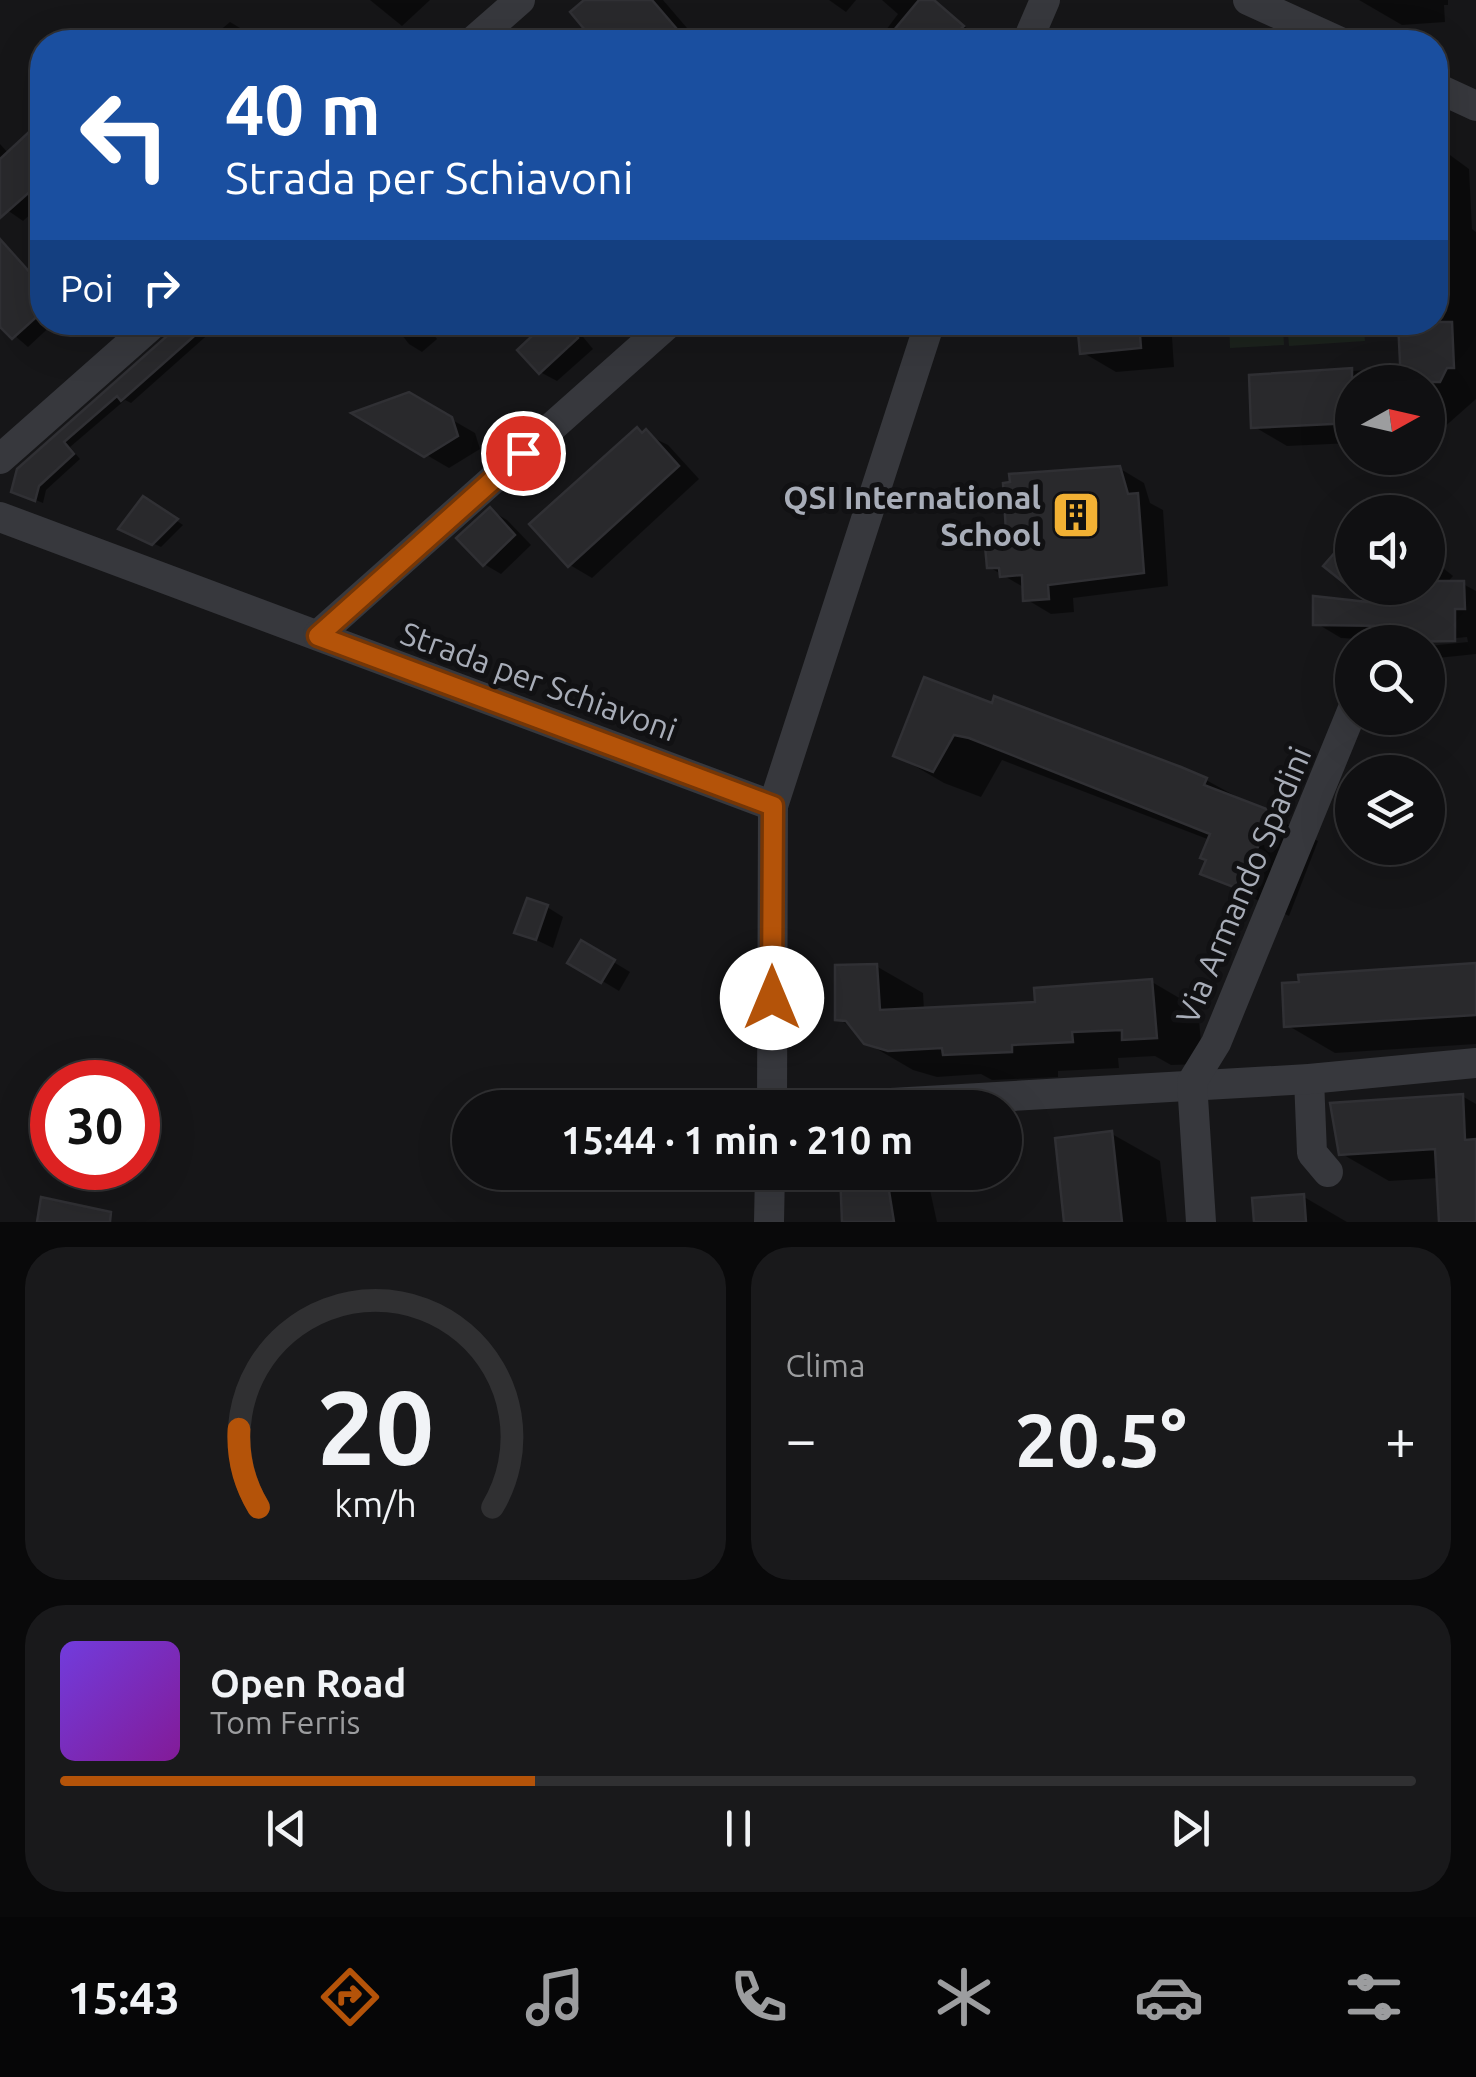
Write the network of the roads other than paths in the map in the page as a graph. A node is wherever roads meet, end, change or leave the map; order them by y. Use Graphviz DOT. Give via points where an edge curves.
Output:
graph roads {
  1 [pos="520,0"];
  2 [pos="1046,0"];
  3 [pos="1248,0"];
  4 [pos="486,30"];
  5 [pos="1032,30"];
  6 [pos="1314,30"];
  7 [pos="1448,93"];
  8 [pos="1476,106"];
  9 [pos="140,335"];
  10 [pos="655,335"];
  11 [pos="926,335"];
  12 [pos="0,459"];
  13 [pos="0,517"];
  14 [pos="318,636"];
  15 [pos="1342,735"];
  16 [pos="773,806"];
  17 [pos="1476,1063"];
  18 [pos="1310,1079"];
  19 [pos="1192,1082"];
  20 [pos="772,1090"];
  21 [pos="1022,1093"];
  22 [pos="1328,1172"];
  23 [pos="770,1190"];
  24 [pos="769,1222"];
  25 [pos="1201,1222"];
  1 -- 4 [label="street"];
  2 -- 5 [label="street"];
  3 -- 6 [label="street"];
  7 -- 8 [label="street"];
  9 -- 12 [label="street"];
  10 -- 14 [label="street"];
  11 -- 16 [label="street"];
  13 -- 14 [label="street, Strada per Schiavoni"];
  14 -- 16 [label="street, Strada per Schiavoni"];
  15 -- 19 [label="street, Via Armando Spadini" via="1216,1043"];
  16 -- 20 [label="street"];
  17 -- 18 [label="street"];
  18 -- 19 [label="street"];
  18 -- 22 [label="street" via="1312,1153"];
  19 -- 21 [label="street"];
  19 -- 25 [label="street"];
  23 -- 24 [label="street"];
}
